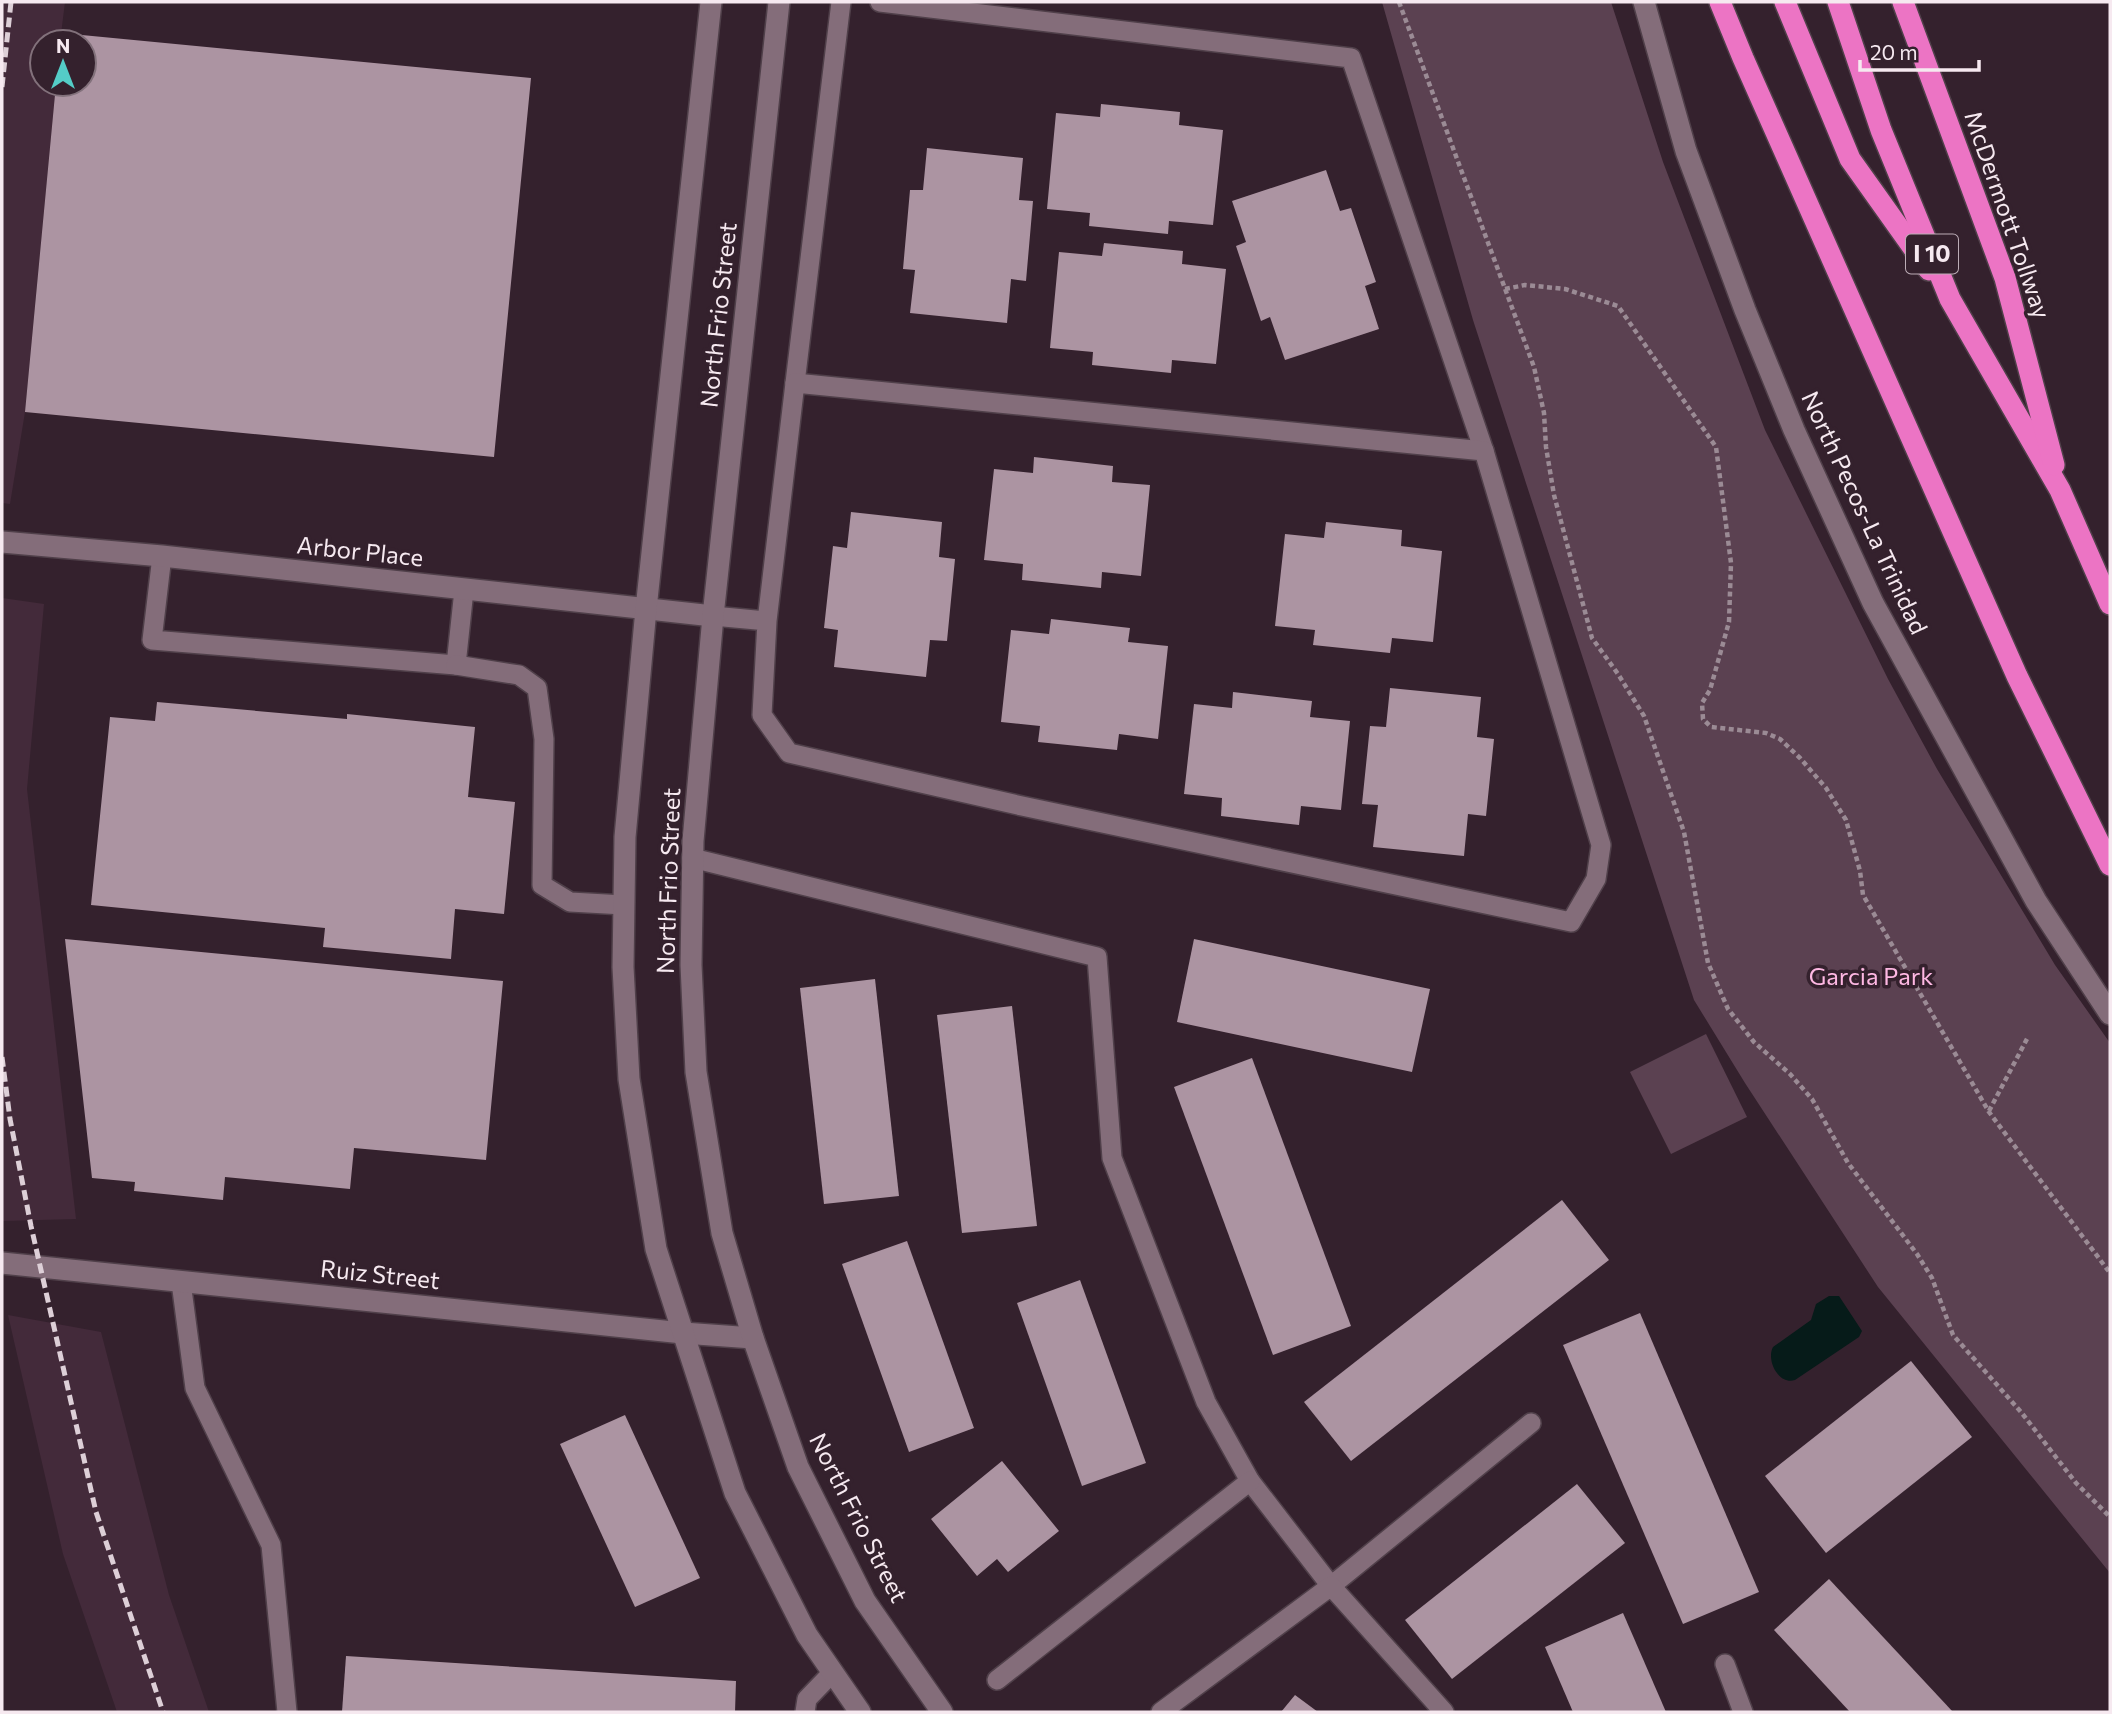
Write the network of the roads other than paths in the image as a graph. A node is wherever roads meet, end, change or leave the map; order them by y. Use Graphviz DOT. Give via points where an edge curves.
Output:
graph roads {
  1 [pos="710,2"];
  2 [pos="779,2"];
  3 [pos="841,2"];
  4 [pos="880,2"];
  5 [pos="1644,2"];
  6 [pos="1720,2"];
  7 [pos="1785,2"];
  8 [pos="1838,2"];
  9 [pos="1903,2"];
  10 [pos="1950,299"];
  11 [pos="795,383"];
  12 [pos="1484,451"];
  13 [pos="2060,490"];
  14 [pos="2,542"];
  15 [pos="162,556"];
  16 [pos="464,590"];
  17 [pos="2110,604"];
  18 [pos="646,609"];
  19 [pos="713,616"];
  20 [pos="767,621"];
  21 [pos="456,665"];
  22 [pos="692,858"];
  23 [pos="2110,865"];
  24 [pos="624,905"];
  25 [pos="2110,1014"];
  26 [pos="2,1263"];
  27 [pos="181,1282"];
  28 [pos="683,1333"];
  29 [pos="753,1338"];
  30 [pos="1531,1423"];
  31 [pos="1250,1481"];
  32 [pos="1331,1586"];
  33 [pos="1725,1664"];
  34 [pos="832,1672"];
  35 [pos="997,1680"];
  36 [pos="287,1712"];
  37 [pos="804,1712"];
  38 [pos="860,1712"];
  39 [pos="942,1712"];
  40 [pos="1161,1712"];
  41 [pos="1444,1712"];
  42 [pos="1743,1712"];
  1 -- 18 [label="main road, North Frio Street"];
  2 -- 19 [label="main road, North Frio Street"];
  3 -- 11 [label="lane"];
  4 -- 12 [label="lane" via="1351,58"];
  5 -- 25 [label="main road, North Pecos-La Trinidad" via="1686,151 1745,310 1867,590 2036,901"];
  6 -- 23 [label="highway" via="2017,676"];
  7 -- 10 [label="highway" via="1850,159"];
  8 -- 10 [label="highway, I 10" via="1881,130"];
  9 -- 13 [label="highway, McDermott Tollway" via="2005,278"];
  10 -- 13 [label="highway, I 10"];
  11 -- 12 [label="lane"];
  11 -- 20 [label="lane"];
  12 -- 20 [label="lane" via="1601,845 1596,879 1572,922 789,753 762,715"];
  13 -- 17 [label="highway, I 10"];
  14 -- 15 [label="main road, Arbor Place"];
  15 -- 16 [label="main road, Arbor Place"];
  15 -- 21 [label="lane" via="152,640"];
  16 -- 18 [label="main road, Arbor Place"];
  16 -- 21 [label="lane"];
  18 -- 19 [label="main road, Arbor Place"];
  18 -- 24 [label="main road, North Frio Street" via="625,837"];
  19 -- 20 [label="lane"];
  19 -- 22 [label="main road, North Frio Street"];
  21 -- 24 [label="lane" via="519,675 537,688 544,738 542,886 570,902"];
  22 -- 29 [label="main road, North Frio Street" via="696,1072 722,1233"];
  22 -- 31 [label="lane" via="1097,957 1112,1158 1206,1402"];
  24 -- 28 [label="main road, North Frio Street" via="629,1079 656,1249"];
  26 -- 27 [label="main road, Ruiz Street"];
  27 -- 28 [label="main road, Ruiz Street"];
  27 -- 36 [label="lane" via="195,1388 271,1545"];
  28 -- 29 [label="main road, Ruiz Street"];
  28 -- 34 [label="main road, North Frio Street" via="735,1493 807,1635"];
  29 -- 39 [label="main road, North Frio Street" via="798,1467 865,1601"];
  30 -- 32 [label="lane"];
  31 -- 32 [label="lane"];
  31 -- 35 [label="lane"];
  32 -- 40 [label="lane"];
  32 -- 41 [label="lane"];
  33 -- 42 [label="lane"];
  34 -- 37 [label="lane" via="807,1699"];
  34 -- 38 [label="main road, North Frio Street"];
}
